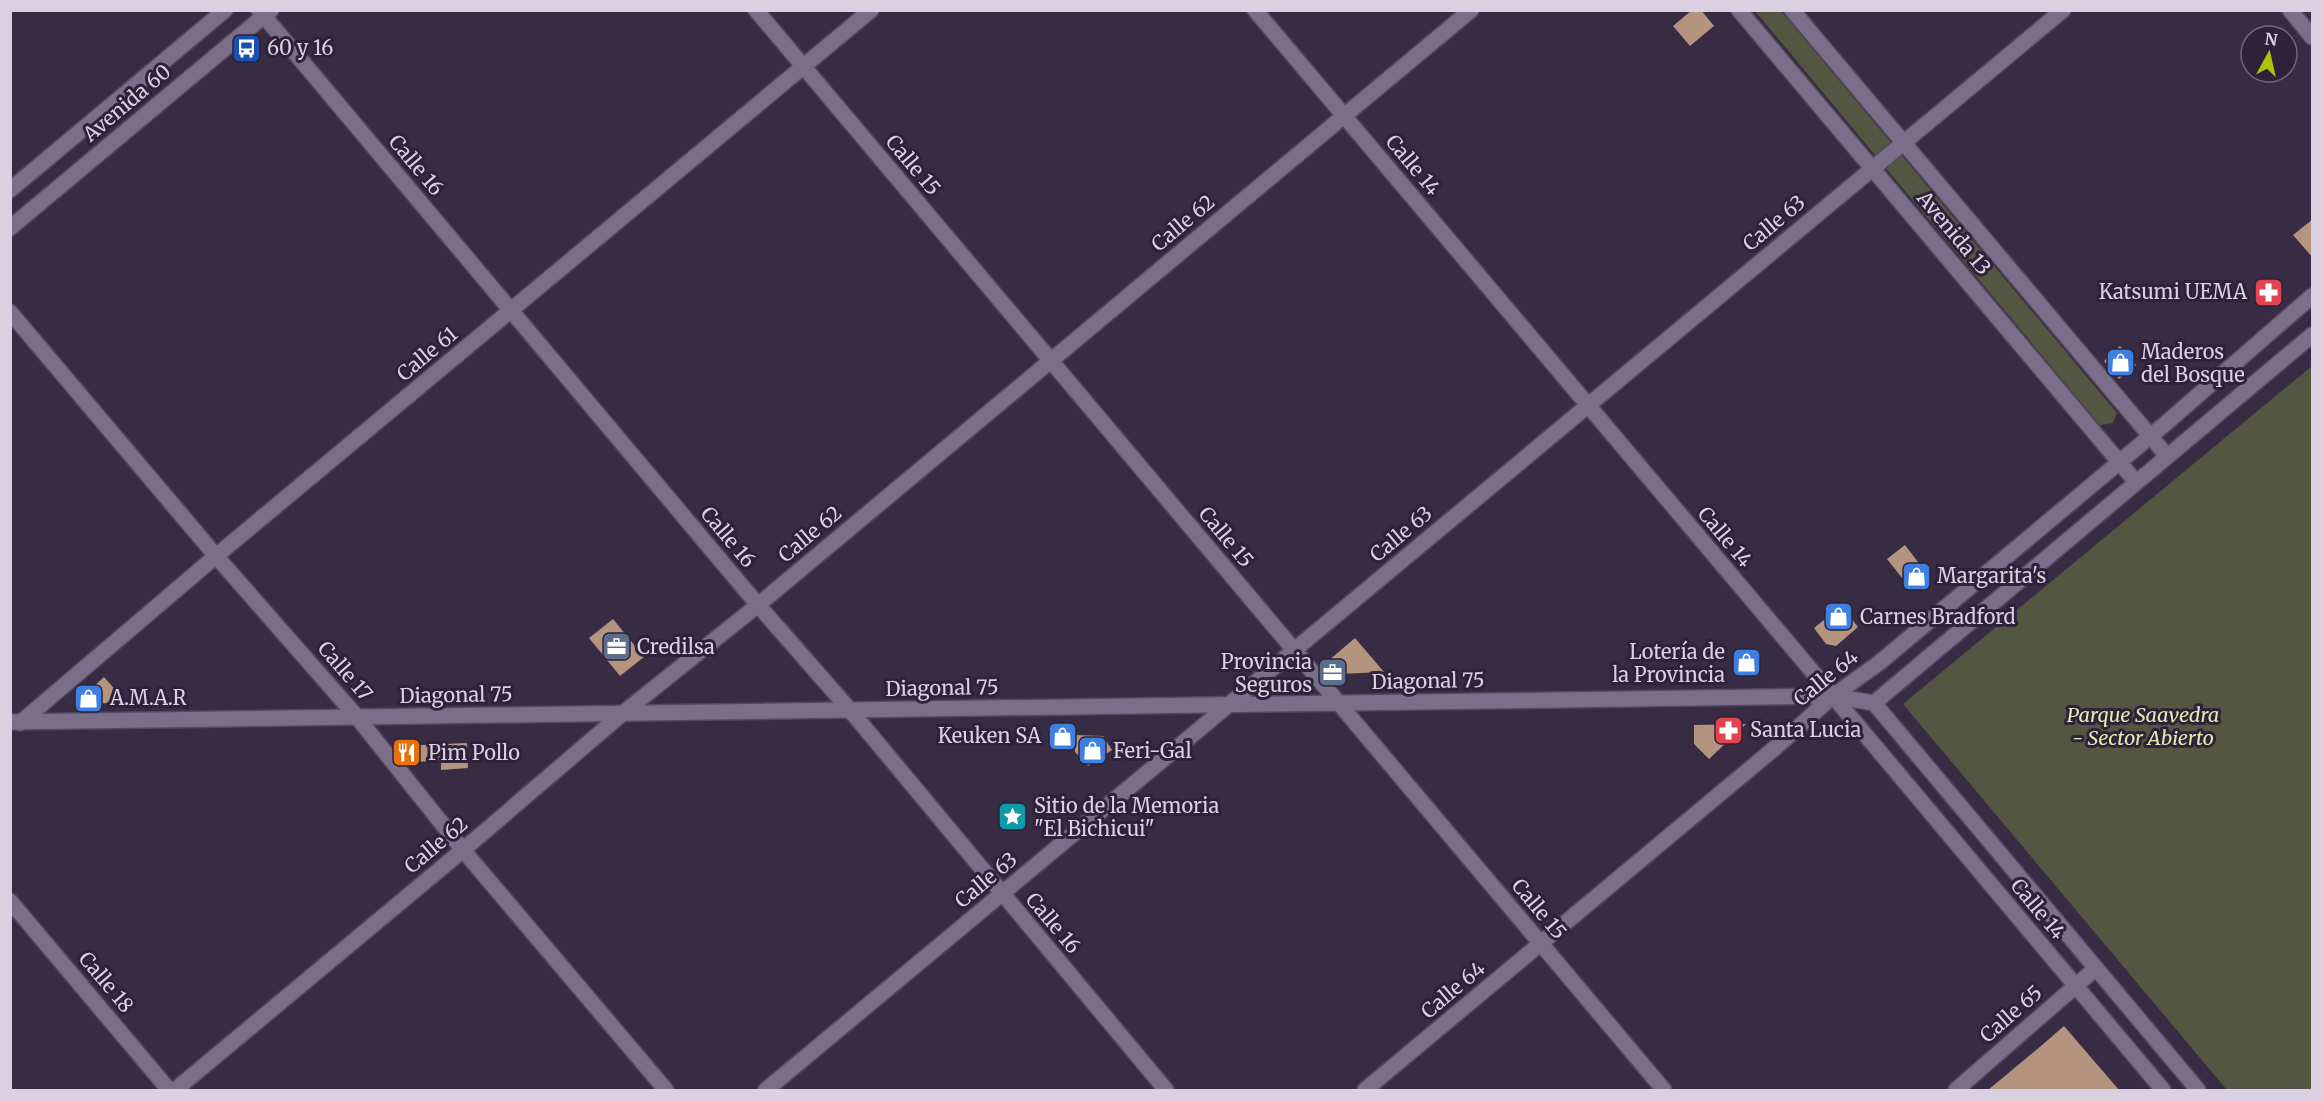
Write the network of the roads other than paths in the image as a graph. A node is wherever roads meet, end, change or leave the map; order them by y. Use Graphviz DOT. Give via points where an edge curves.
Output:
graph roads {
  1 [pos="225,10"];
  2 [pos="756,10"];
  3 [pos="871,10"];
  4 [pos="1255,10"];
  5 [pos="1471,10"];
  6 [pos="1739,10"];
  7 [pos="1792,10"];
  8 [pos="2063,10"];
  9 [pos="2290,10"];
  10 [pos="264,13"];
  11 [pos="2313,37"];
  12 [pos="803,67"];
  13 [pos="1344,116"];
  14 [pos="1904,143"];
  15 [pos="1872,169"];
  16 [pos="10,190"];
  17 [pos="10,228"];
  18 [pos="2313,296"];
  19 [pos="511,311"];
  20 [pos="10,312"];
  21 [pos="2313,335"];
  22 [pos="1051,361"];
  23 [pos="1588,406"];
  24 [pos="2150,436"];
  25 [pos="2167,456"];
  26 [pos="2119,462"];
  27 [pos="2136,482"];
  28 [pos="216,556"];
  29 [pos="758,605"];
  30 [pos="1294,651"];
  31 [pos="1833,696"];
  32 [pos="1341,703"];
  33 [pos="1874,703"];
  34 [pos="1232,705"];
  35 [pos="850,710"];
  36 [pos="623,713"];
  37 [pos="357,717"];
  38 [pos="14,725"];
  39 [pos="463,850"];
  40 [pos="1001,894"];
  41 [pos="10,901"];
  42 [pos="1541,944"];
  43 [pos="2095,969"];
  44 [pos="2075,986"];
  45 [pos="169,1090"];
  46 [pos="175,1090"];
  47 [pos="666,1090"];
  48 [pos="766,1090"];
  49 [pos="1166,1090"];
  50 [pos="1365,1090"];
  51 [pos="1664,1090"];
  52 [pos="1956,1090"];
  53 [pos="2163,1090"];
  54 [pos="2198,1090"];
  1 -- 16 [label="street, Avenida 60"];
  2 -- 12 [label="street, Calle 15"];
  3 -- 12 [label="street, Calle 61"];
  4 -- 13 [label="street, Calle 14"];
  5 -- 13 [label="street, Calle 62"];
  6 -- 15 [label="street, Avenida 13"];
  7 -- 14 [label="street, Avenida 13"];
  8 -- 14 [label="street, Calle 63"];
  9 -- 11 [label="street"];
  10 -- 17 [label="street, Avenida 60"];
  10 -- 19 [label="street, Calle 16"];
  12 -- 19 [label="street, Calle 61"];
  12 -- 22 [label="street, Calle 15"];
  13 -- 22 [label="street, Calle 62"];
  13 -- 23 [label="street, Calle 14"];
  14 -- 15 [label="street, Calle 63"];
  14 -- 24 [label="street, Avenida 13"];
  15 -- 23 [label="street, Calle 63"];
  15 -- 26 [label="street, Avenida 13"];
  18 -- 24 [label="street, Calle 64"];
  19 -- 28 [label="street, Calle 61"];
  19 -- 29 [label="street, Calle 16"];
  20 -- 28 [label="street, Calle 17"];
  21 -- 25 [label="street"];
  22 -- 29 [label="street, Calle 62"];
  22 -- 30 [label="street, Calle 15"];
  23 -- 30 [label="street, Calle 63"];
  23 -- 31 [label="street, Calle 14"];
  24 -- 25 [label="street, Avenida 13"];
  24 -- 26 [label="street, Calle 64"];
  25 -- 27 [label="street"];
  26 -- 27 [label="street, Avenida 13"];
  26 -- 31 [label="street, Calle 64" via="1879,663"];
  27 -- 33 [label="street"];
  28 -- 37 [label="street, Calle 17"];
  28 -- 38 [label="street, Calle 61"];
  29 -- 35 [label="street, Calle 16"];
  29 -- 36 [label="street, Calle 62"];
  30 -- 32 [label="street, Calle 15"];
  30 -- 34 [label="street, Calle 63"];
  31 -- 32 [label="street, Diagonal 75"];
  31 -- 33 [label="street, Diagonal 75"];
  31 -- 42 [label="street, Calle 64"];
  31 -- 44 [label="street, Calle 14"];
  32 -- 34 [label="street, Diagonal 75"];
  32 -- 42 [label="street, Calle 15"];
  33 -- 43 [label="street, Calle 14"];
  34 -- 35 [label="street, Diagonal 75"];
  34 -- 40 [label="street, Calle 63"];
  35 -- 36 [label="street, Diagonal 75"];
  35 -- 40 [label="street, Calle 16"];
  36 -- 37 [label="street, Diagonal 75"];
  36 -- 39 [label="street, Calle 62"];
  37 -- 38 [label="street, Diagonal 75"];
  37 -- 39 [label="street, Calle 17"];
  39 -- 46 [label="street, Calle 62"];
  39 -- 47 [label="street, Calle 17"];
  40 -- 48 [label="street, Calle 63"];
  40 -- 49 [label="street, Calle 16"];
  41 -- 45 [label="street, Calle 18"];
  42 -- 50 [label="street, Calle 64"];
  42 -- 51 [label="street, Calle 15"];
  43 -- 44 [label="street, Calle 65"];
  43 -- 54 [label="street, Calle 14"];
  44 -- 52 [label="street, Calle 65"];
  44 -- 53 [label="street, Calle 14"];
}
